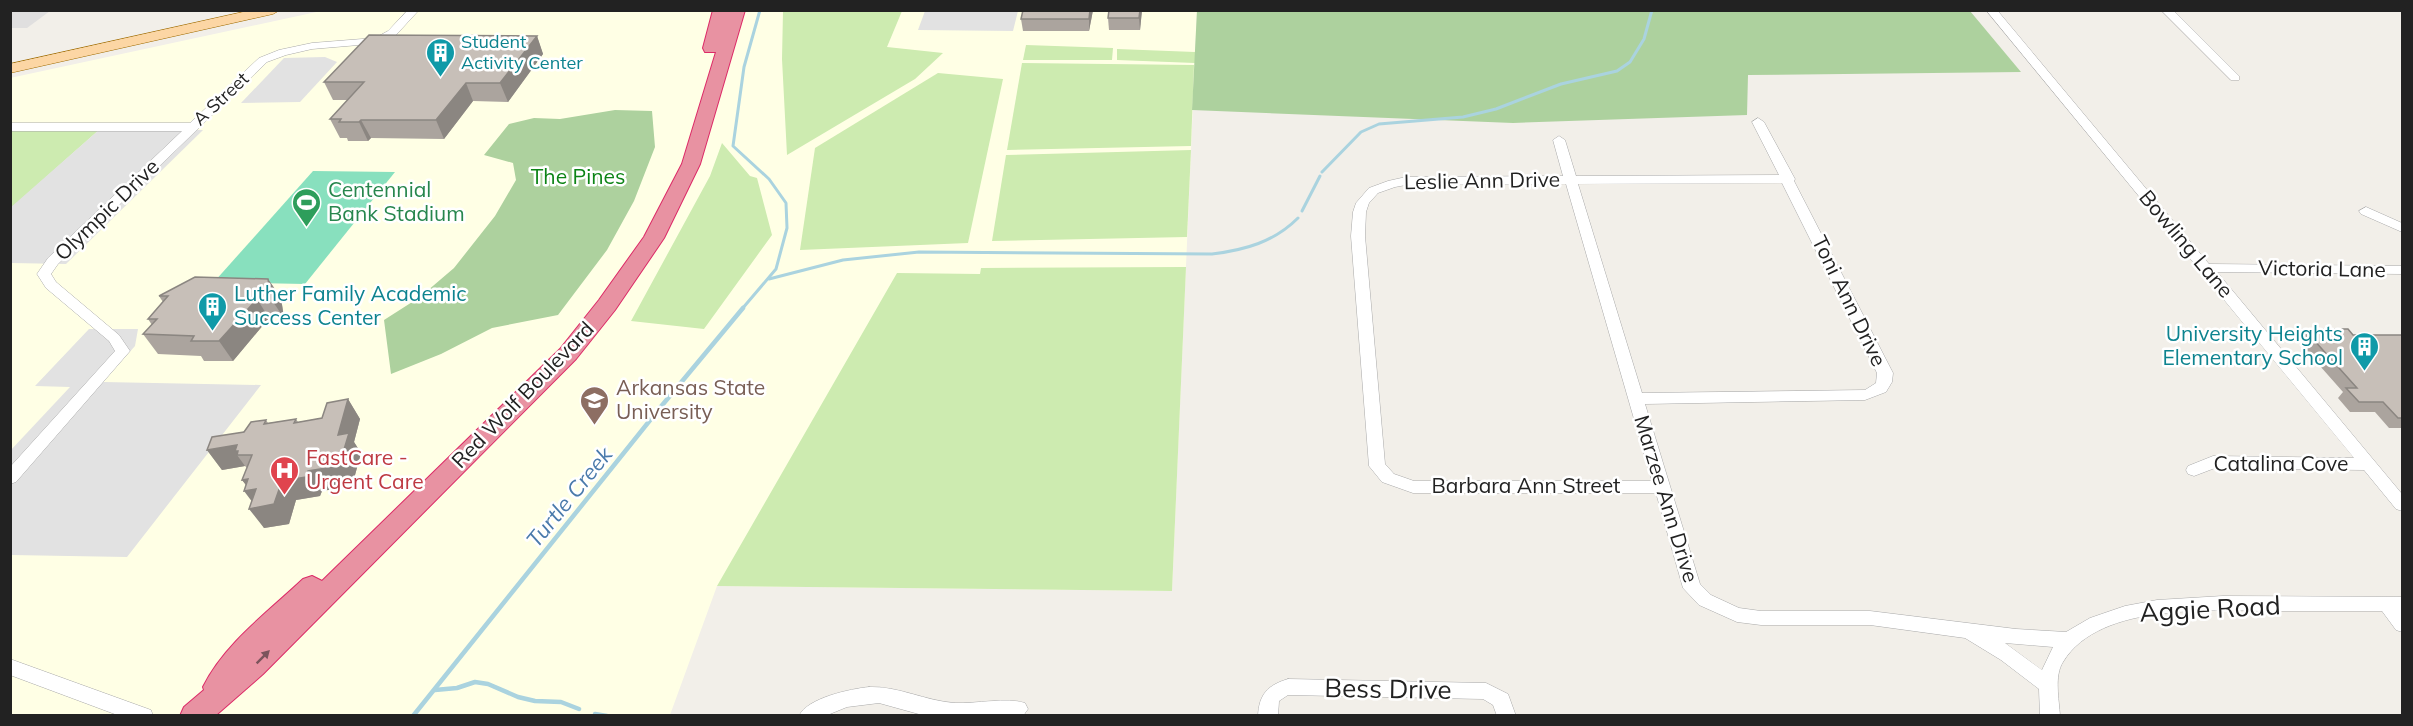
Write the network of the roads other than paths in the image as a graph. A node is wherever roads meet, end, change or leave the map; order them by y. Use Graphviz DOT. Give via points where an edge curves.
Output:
graph roads {
  1 [pos="273,10"];
  2 [pos="414,10"];
  3 [pos="1991,10"];
  4 [pos="2166,10"];
  5 [pos="724,12"];
  6 [pos="10,69"];
  7 [pos="2235,78"];
  8 [pos="1758,122"];
  9 [pos="10,127"];
  10 [pos="194,127"];
  11 [pos="1559,140"];
  12 [pos="1570,179"];
  13 [pos="1789,179"];
  14 [pos="2366,211"];
  15 [pos="2403,228"];
  16 [pos="2206,268"];
  17 [pos="2403,270"];
  18 [pos="1636,399"];
  19 [pos="2369,464"];
  20 [pos="2194,470"];
  21 [pos="10,478"];
  22 [pos="1392,480"];
  23 [pos="1661,487"];
  24 [pos="2403,505"];
  25 [pos="2395,604"];
  26 [pos="2403,625"];
  27 [pos="1965,630"];
  28 [pos="2070,640"];
  29 [pos="10,667"];
  30 [pos="2049,686"];
  31 [pos="1504,708"];
  32 [pos="1018,709"];
  33 [pos="198,712"];
  34 [pos="144,716"];
  35 [pos="808,716"];
  36 [pos="1268,716"];
  37 [pos="2050,716"];
  1 -- 6 [label="main road"];
  2 -- 10 [label="street, A Street" via="392,33 378,41 312,46 263,60"];
  3 -- 16 [label="street, Bowling Lane"];
  4 -- 7 [label="street"];
  5 -- 33 [label="highway, Red Wolf Boulevard" via="672,179 643,234 605,288 535,370 235,661"];
  8 -- 13 [label="street, Toni Ann Drive"];
  9 -- 10 [label="street, A Street"];
  10 -- 21 [label="street, Olympic Drive" via="44,274 51,285 114,338 123,351"];
  11 -- 12 [label="street, Marzee Ann Drive"];
  12 -- 13 [label="street, Leslie Ann Drive"];
  12 -- 18 [label="street, Marzee Ann Drive"];
  12 -- 22 [label="street, Leslie Ann Drive" via="1406,181 1380,186 1360,204 1358,236 1377,466"];
  13 -- 18 [label="street, Toni Ann Drive" via="1885,373 1883,387 1865,395"];
  14 -- 15 [label="street"];
  16 -- 17 [label="street, Victoria Lane"];
  16 -- 19 [label="street, Bowling Lane"];
  18 -- 23 [label="street, Marzee Ann Drive"];
  19 -- 20 [label="street, Catalina Cove" via="2212,462"];
  19 -- 24 [label="street, Bowling Lane"];
  22 -- 23 [label="street, Barbara Ann Street" via="1413,487"];
  23 -- 27 [label="street, Marzee Ann Drive" via="1689,583 1705,600 1722,610 1761,618 1870,618"];
  25 -- 26 [label="street"];
  25 -- 28 [label="street, Aggie Road" via="2161,607 2111,618"];
  27 -- 28 [label="street, Marzee Ann Drive"];
  27 -- 30 [label="street, Marzee Ann Drive" via="2008,654"];
  28 -- 30 [label="street, Aggie Road" via="2056,657"];
  29 -- 34 [label="street"];
  30 -- 37 [label="street, Aggie Road"];
  31 -- 36 [label="street, Bess Drive" via="1486,691 1288,687 1274,691 1268,700"];
  32 -- 35 [label="street" via="960,712 870,695 842,701"];
}
